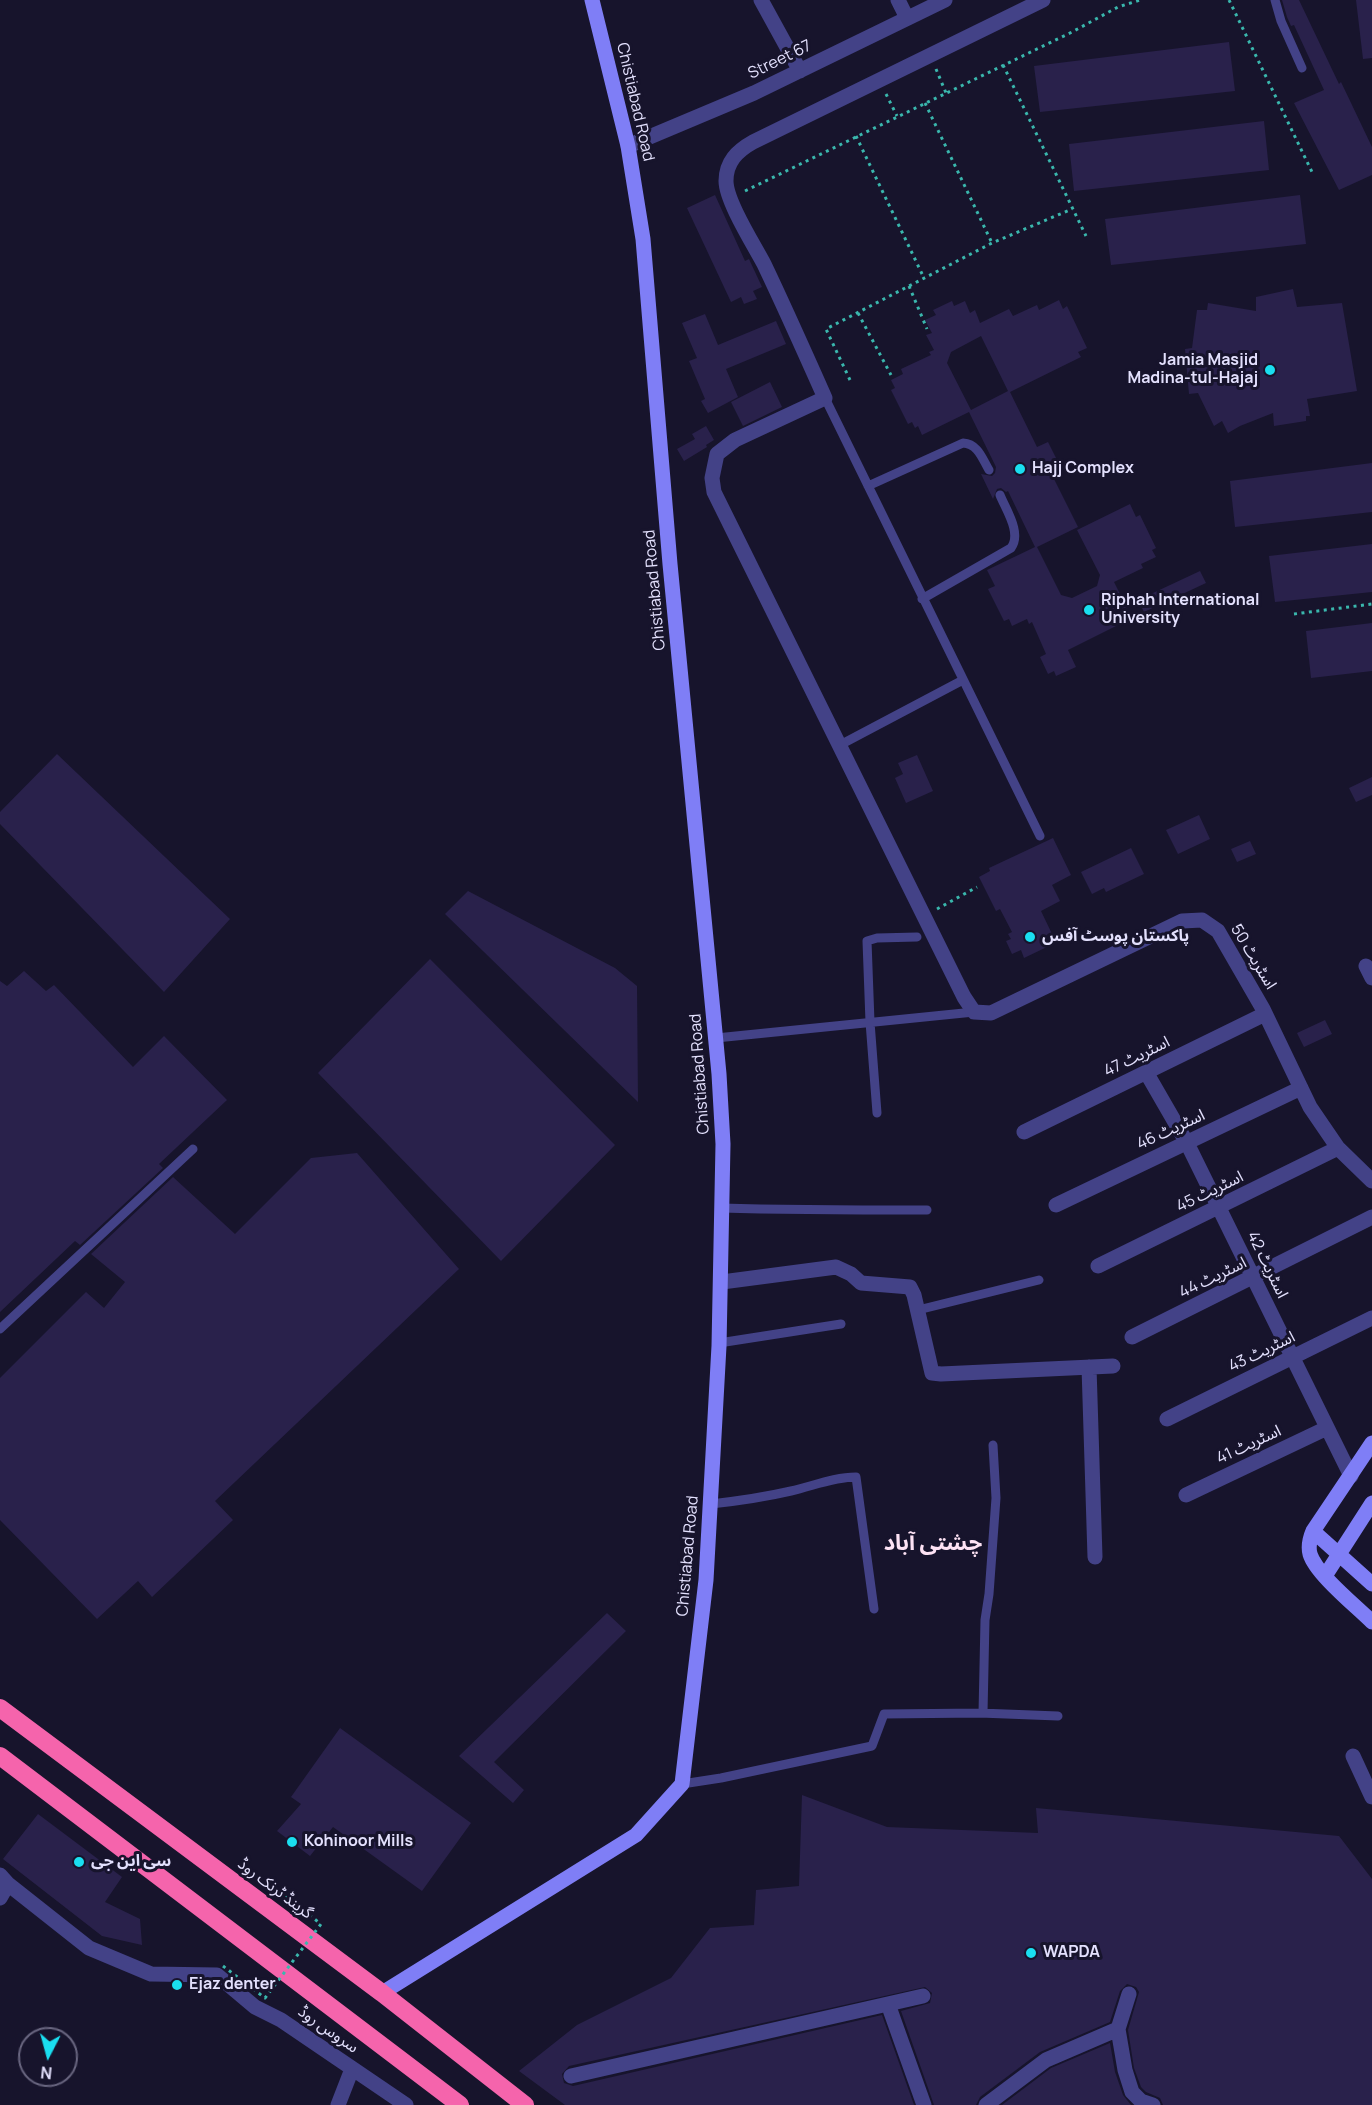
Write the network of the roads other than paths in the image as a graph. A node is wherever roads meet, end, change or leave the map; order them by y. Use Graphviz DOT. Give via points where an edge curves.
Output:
graph roads {
  1 [pos="592,0"];
  2 [pos="761,0"];
  3 [pos="898,0"];
  4 [pos="945,0"];
  5 [pos="1043,0"];
  6 [pos="1275,0"];
  7 [pos="908,18"];
  8 [pos="1302,68"];
  9 [pos="800,71"];
  10 [pos="628,146"];
  11 [pos="825,398"];
  12 [pos="989,470"];
  13 [pos="868,486"];
  14 [pos="1000,495"];
  15 [pos="922,599"];
  16 [pos="963,680"];
  17 [pos="840,746"];
  18 [pos="1040,836"];
  19 [pos="917,937"];
  20 [pos="974,1012"];
  21 [pos="1265,1014"];
  22 [pos="870,1022"];
  23 [pos="716,1038"];
  24 [pos="1146,1072"];
  25 [pos="1301,1088"];
  26 [pos="877,1113"];
  27 [pos="1024,1132"];
  28 [pos="1187,1143"];
  29 [pos="1338,1148"];
  30 [pos="193,1149"];
  31 [pos="1372,1181"];
  32 [pos="1056,1205"];
  33 [pos="722,1208"];
  34 [pos="1219,1208"];
  35 [pos="927,1210"];
  36 [pos="1372,1217"];
  37 [pos="1098,1266"];
  38 [pos="1253,1278"];
  39 [pos="1038,1280"];
  40 [pos="722,1282"];
  41 [pos="918,1310"];
  42 [pos="1372,1318"];
  43 [pos="841,1324"];
  44 [pos="0,1329"];
  45 [pos="1132,1337"];
  46 [pos="719,1343"];
  47 [pos="1293,1357"];
  48 [pos="1113,1366"];
  49 [pos="1089,1367"];
  50 [pos="1167,1419"];
  51 [pos="1327,1428"];
  52 [pos="1372,1443"];
  53 [pos="993,1445"];
  54 [pos="1351,1476"];
  55 [pos="1186,1495"];
  56 [pos="1372,1503"];
  57 [pos="711,1504"];
  58 [pos="1313,1530"];
  59 [pos="1340,1554"];
  60 [pos="1095,1557"];
  61 [pos="1325,1576"];
  62 [pos="1372,1584"];
  63 [pos="874,1609"];
  64 [pos="1372,1622"];
  65 [pos="0,1708"];
  66 [pos="983,1713"];
  67 [pos="1058,1716"];
  68 [pos="0,1756"];
  69 [pos="1353,1756"];
  70 [pos="682,1784"];
  71 [pos="1372,1797"];
  72 [pos="3,1886"];
  73 [pos="382,1993"];
  74 [pos="1129,1994"];
  75 [pos="923,1996"];
  76 [pos="888,2004"];
  77 [pos="1118,2029"];
  78 [pos="352,2069"];
  79 [pos="571,2076"];
  80 [pos="404,2104"];
  81 [pos="338,2105"];
  82 [pos="460,2105"];
  83 [pos="525,2105"];
  84 [pos="924,2105"];
  85 [pos="986,2105"];
  86 [pos="1153,2105"];
  1 -- 10 [label="main road, Chistiabad Road"];
  2 -- 9 [label="street"];
  3 -- 7 [label="street"];
  4 -- 7 [label="street, Street 67"];
  5 -- 11 [label="street" via="738,151 730,162 726,183 730,198"];
  6 -- 8 [label="lane"];
  7 -- 9 [label="street, Street 67"];
  9 -- 10 [label="street, Street 67"];
  10 -- 23 [label="main road, Chistiabad Road" via="643,238"];
  11 -- 13 [label="lane"];
  11 -- 17 [label="street" via="735,440 717,454 712,478 714,492"];
  12 -- 13 [label="lane" via="975,446 963,442"];
  13 -- 15 [label="lane"];
  14 -- 15 [label="lane" via="1016,537 1011,548"];
  15 -- 16 [label="lane"];
  16 -- 17 [label="lane"];
  16 -- 18 [label="lane"];
  17 -- 20 [label="street"];
  19 -- 22 [label="lane" via="867,941"];
  20 -- 21 [label="street, اسٹریٹ 50" via="991,1013 1182,921 1202,920 1218,931"];
  20 -- 22 [label="lane"];
  21 -- 24 [label="street, اسٹریٹ 47"];
  21 -- 25 [label="street, اسٹریٹ 50"];
  22 -- 23 [label="lane"];
  22 -- 26 [label="lane"];
  23 -- 33 [label="main road, Chistiabad Road" via="723,1144"];
  24 -- 27 [label="street, اسٹریٹ 47"];
  24 -- 28 [label="street, اسٹریٹ 42"];
  25 -- 28 [label="street, اسٹریٹ 46"];
  25 -- 29 [label="street, اسٹریٹ 50"];
  28 -- 32 [label="street, اسٹریٹ 46"];
  28 -- 34 [label="street, اسٹریٹ 42"];
  29 -- 31 [label="street, اسٹریٹ 50"];
  29 -- 34 [label="street, اسٹریٹ 45"];
  30 -- 44 [label="lane"];
  33 -- 35 [label="lane"];
  33 -- 40 [label="main road, Chistiabad Road"];
  34 -- 37 [label="street, اسٹریٹ 45"];
  34 -- 38 [label="street, اسٹریٹ 42"];
  36 -- 38 [label="street, اسٹریٹ 44"];
  38 -- 45 [label="street, اسٹریٹ 44"];
  38 -- 47 [label="street, اسٹریٹ 42"];
  39 -- 41 [label="lane"];
  40 -- 41 [label="street" via="836,1267 861,1283 910,1287"];
  40 -- 46 [label="main road, Chistiabad Road"];
  41 -- 49 [label="street" via="932,1372"];
  42 -- 47 [label="street, اسٹریٹ 43"];
  43 -- 46 [label="lane"];
  46 -- 57 [label="main road, Chistiabad Road"];
  47 -- 50 [label="street, اسٹریٹ 43"];
  47 -- 51 [label="street, اسٹریٹ 42"];
  48 -- 49 [label="street"];
  49 -- 60 [label="street"];
  51 -- 54 [label="street, اسٹریٹ 42"];
  51 -- 55 [label="street, اسٹریٹ 41"];
  52 -- 54 [label="main road"];
  53 -- 66 [label="lane" via="996,1498 985,1620"];
  54 -- 58 [label="main road"];
  56 -- 59 [label="main road"];
  57 -- 63 [label="lane" via="856,1477"];
  57 -- 70 [label="main road, Chistiabad Road"];
  58 -- 59 [label="main road"];
  58 -- 61 [label="main road" via="1310,1554"];
  59 -- 61 [label="main road"];
  59 -- 62 [label="main road"];
  61 -- 64 [label="main road"];
  65 -- 73 [label="highway, گرینڈ ٹرنک روڈ"];
  66 -- 67 [label="lane"];
  66 -- 70 [label="lane" via="884,1714 872,1746"];
  68 -- 82 [label="highway"];
  69 -- 71 [label="street"];
  70 -- 73 [label="main road" via="636,1835"];
  72 -- 78 [label="street, سروس روڈ" via="89,1948 151,1974 220,1970 255,2007 281,2020"];
  73 -- 83 [label="highway, گرینڈ ٹرنک روڈ"];
  74 -- 77 [label="street"];
  75 -- 76 [label="street"];
  76 -- 79 [label="street"];
  76 -- 84 [label="street"];
  77 -- 85 [label="street" via="1046,2060"];
  77 -- 86 [label="street" via="1132,2092"];
  78 -- 80 [label="street, سروس روڈ"];
  78 -- 81 [label="street"];
}
